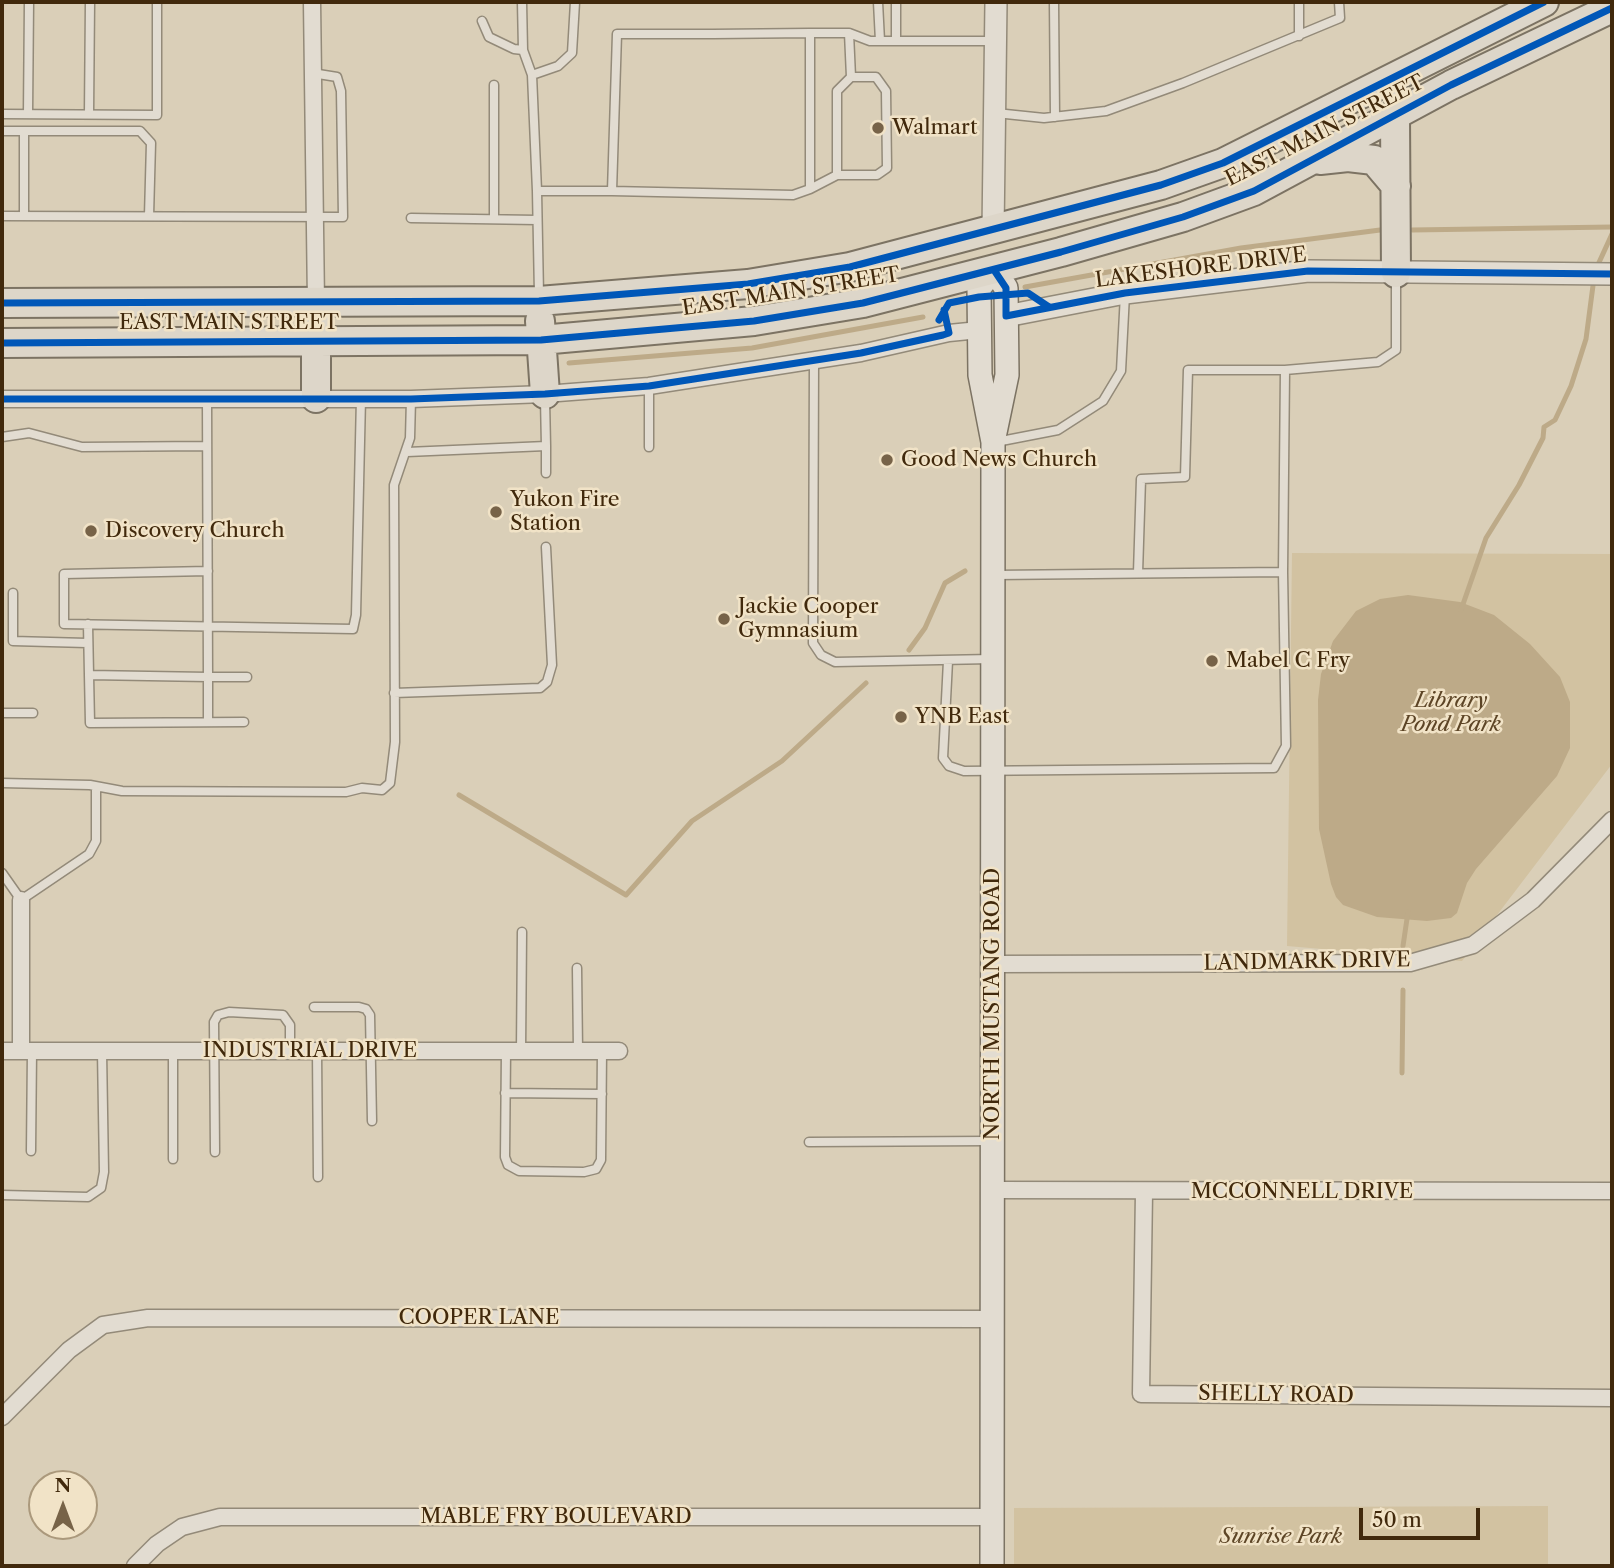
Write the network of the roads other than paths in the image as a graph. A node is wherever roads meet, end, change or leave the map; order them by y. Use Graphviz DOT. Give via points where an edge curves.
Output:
graph roads {
  1 [pos="29,2"];
  2 [pos="90,2"];
  3 [pos="157,2"];
  4 [pos="312,2"];
  5 [pos="522,2"];
  6 [pos="575,2"];
  7 [pos="877,2"];
  8 [pos="896,2"];
  9 [pos="996,2"];
  10 [pos="1054,2"];
  11 [pos="1299,2"];
  12 [pos="1339,2"];
  13 [pos="1544,2"];
  14 [pos="1612,8"];
  15 [pos="482,21"];
  16 [pos="810,33"];
  17 [pos="849,33"];
  18 [pos="1299,36"];
  19 [pos="880,41"];
  20 [pos="896,41"];
  21 [pos="995,41"];
  22 [pos="523,50"];
  23 [pos="1440,54"];
  24 [pos="312,73"];
  25 [pos="532,75"];
  26 [pos="851,76"];
  27 [pos="494,85"];
  28 [pos="1451,85"];
  29 [pos="993,113"];
  30 [pos="2,114"];
  31 [pos="28,114"];
  32 [pos="89,114"];
  33 [pos="1055,117"];
  34 [pos="1395,117"];
  35 [pos="2,131"];
  36 [pos="24,131"];
  37 [pos="1314,160"];
  38 [pos="837,175"];
  39 [pos="1396,186"];
  40 [pos="810,189"];
  41 [pos="537,191"];
  42 [pos="612,191"];
  43 [pos="2,216"];
  44 [pos="24,216"];
  45 [pos="149,216"];
  46 [pos="316,218"];
  47 [pos="411,218"];
  48 [pos="494,218"];
  49 [pos="537,220"];
  50 [pos="993,231"];
  51 [pos="994,270"];
  52 [pos="1396,272"];
  53 [pos="1612,274"];
  54 [pos="1125,293"];
  55 [pos="539,301"];
  56 [pos="2,303"];
  57 [pos="316,303"];
  58 [pos="1006,316"];
  59 [pos="979,330"];
  60 [pos="316,340"];
  61 [pos="541,340"];
  62 [pos="2,342"];
  63 [pos="814,361"];
  64 [pos="1285,370"];
  65 [pos="649,386"];
  66 [pos="545,394"];
  67 [pos="316,398"];
  68 [pos="361,398"];
  69 [pos="2,399"];
  70 [pos="207,399"];
  71 [pos="411,399"];
  72 [pos="2,437"];
  73 [pos="993,442"];
  74 [pos="207,446"];
  75 [pos="546,446"];
  76 [pos="649,447"];
  77 [pos="407,452"];
  78 [pos="546,473"];
  79 [pos="546,547"];
  80 [pos="208,571"];
  81 [pos="1283,572"];
  82 [pos="1138,573"];
  83 [pos="993,575"];
  84 [pos="13,593"];
  85 [pos="88,624"];
  86 [pos="208,627"];
  87 [pos="87,643"];
  88 [pos="993,659"];
  89 [pos="948,661"];
  90 [pos="89,675"];
  91 [pos="208,677"];
  92 [pos="247,677"];
  93 [pos="394,693"];
  94 [pos="2,713"];
  95 [pos="33,713"];
  96 [pos="208,722"];
  97 [pos="244,722"];
  98 [pos="993,769"];
  99 [pos="2,783"];
  100 [pos="96,787"];
  101 [pos="1612,820"];
  102 [pos="2,873"];
  103 [pos="21,900"];
  104 [pos="522,932"];
  105 [pos="993,964"];
  106 [pos="578,968"];
  107 [pos="314,1007"];
  108 [pos="290,1050"];
  109 [pos="317,1050"];
  110 [pos="370,1050"];
  111 [pos="2,1051"];
  112 [pos="26,1051"];
  113 [pos="102,1051"];
  114 [pos="173,1051"];
  115 [pos="215,1051"];
  116 [pos="514,1051"];
  117 [pos="578,1051"];
  118 [pos="610,1051"];
  119 [pos="505,1093"];
  120 [pos="602,1094"];
  121 [pos="372,1121"];
  122 [pos="992,1141"];
  123 [pos="809,1142"];
  124 [pos="31,1151"];
  125 [pos="215,1152"];
  126 [pos="173,1158"];
  127 [pos="318,1177"];
  128 [pos="992,1190"];
  129 [pos="1612,1191"];
  130 [pos="1144,1192"];
  131 [pos="2,1195"];
  132 [pos="992,1319"];
  133 [pos="1612,1398"];
  134 [pos="2,1417"];
  135 [pos="992,1517"];
  136 [pos="135,1566"];
  137 [pos="992,1566"];
  1 -- 31 [label="lane"];
  2 -- 32 [label="lane"];
  3 -- 32 [label="lane" via="157,115"];
  4 -- 24 [label="street"];
  5 -- 22 [label="lane"];
  6 -- 25 [label="lane" via="572,53 558,66"];
  7 -- 19 [label="lane"];
  8 -- 20 [label="lane"];
  9 -- 21 [label="street"];
  10 -- 33 [label="lane"];
  11 -- 18 [label="lane"];
  12 -- 18 [label="lane" via="1340,18"];
  13 -- 23 [label="highway, EAST MAIN STREET"];
  14 -- 28 [label="highway, EAST MAIN STREET"];
  15 -- 22 [label="lane" via="488,37"];
  16 -- 17 [label="lane"];
  16 -- 40 [label="lane"];
  16 -- 42 [label="lane" via="617,34"];
  17 -- 19 [label="lane"];
  17 -- 26 [label="lane"];
  18 -- 33 [label="lane" via="1106,111"];
  19 -- 20 [label="lane"];
  20 -- 21 [label="lane"];
  21 -- 29 [label="street"];
  22 -- 25 [label="lane"];
  23 -- 34 [label="highway" via="1404,92"];
  23 -- 50 [label="highway, EAST MAIN STREET" via="1223,163 1161,185"];
  24 -- 46 [label="street"];
  24 -- 46 [label="lane" via="337,77 341,90 342,218"];
  25 -- 41 [label="lane"];
  26 -- 38 [label="lane" via="837,91"];
  26 -- 38 [label="lane" via="876,76 886,90 887,168 877,175"];
  27 -- 48 [label="lane"];
  28 -- 34 [label="highway, EAST MAIN STREET"];
  28 -- 39 [label="highway" via="1416,123 1404,144"];
  29 -- 33 [label="lane"];
  29 -- 50 [label="street"];
  30 -- 31 [label="lane"];
  31 -- 32 [label="lane"];
  34 -- 37 [label="highway, EAST MAIN STREET"];
  34 -- 39 [label="highway"];
  35 -- 36 [label="lane"];
  36 -- 44 [label="lane"];
  36 -- 45 [label="lane" via="140,131 151,143"];
  37 -- 39 [label="highway" via="1374,160"];
  37 -- 51 [label="highway, EAST MAIN STREET" via="1254,191 1183,217"];
  38 -- 40 [label="lane"];
  39 -- 52 [label="highway"];
  40 -- 42 [label="lane" via="793,195"];
  41 -- 42 [label="lane"];
  41 -- 49 [label="lane"];
  43 -- 44 [label="lane"];
  44 -- 45 [label="lane"];
  45 -- 46 [label="lane"];
  46 -- 57 [label="street"];
  47 -- 48 [label="lane"];
  48 -- 49 [label="lane"];
  49 -- 55 [label="lane"];
  50 -- 51 [label="highway"];
  50 -- 55 [label="highway, EAST MAIN STREET" via="850,267 748,284"];
  51 -- 58 [label="main road, NORTH MUSTANG ROAD" via="1006,288"];
  51 -- 59 [label="main road, NORTH MUSTANG ROAD" via="979,288"];
  51 -- 61 [label="highway, EAST MAIN STREET" via="863,303 754,321"];
  52 -- 53 [label="street, LAKESHORE DRIVE"];
  52 -- 54 [label="street, LAKESHORE DRIVE" via="1308,271"];
  52 -- 64 [label="lane" via="1396,350 1378,362"];
  54 -- 58 [label="street, LAKESHORE DRIVE"];
  54 -- 73 [label="lane" via="1121,371 1103,401 1058,430"];
  55 -- 57 [label="highway, EAST MAIN STREET"];
  55 -- 61 [label="highway"];
  56 -- 57 [label="highway, EAST MAIN STREET"];
  57 -- 60 [label="highway"];
  58 -- 73 [label="main road, NORTH MUSTANG ROAD" via="1007,375"];
  59 -- 63 [label="street"];
  59 -- 73 [label="main road, NORTH MUSTANG ROAD" via="980,375"];
  60 -- 61 [label="highway, EAST MAIN STREET"];
  60 -- 62 [label="highway, EAST MAIN STREET"];
  60 -- 67 [label="highway"];
  61 -- 66 [label="highway"];
  63 -- 65 [label="street"];
  63 -- 89 [label="lane" via="813,643 821,655 835,662"];
  64 -- 81 [label="lane"];
  64 -- 82 [label="lane" via="1188,370 1185,477 1141,479"];
  65 -- 66 [label="street"];
  65 -- 76 [label="lane"];
  66 -- 71 [label="street"];
  66 -- 75 [label="lane"];
  67 -- 68 [label="street"];
  67 -- 70 [label="street"];
  68 -- 71 [label="street"];
  68 -- 86 [label="lane" via="353,629"];
  69 -- 70 [label="street"];
  70 -- 74 [label="lane"];
  71 -- 77 [label="lane"];
  72 -- 74 [label="lane" via="29,433 82,447"];
  73 -- 83 [label="main road, NORTH MUSTANG ROAD"];
  74 -- 80 [label="lane"];
  75 -- 77 [label="lane"];
  75 -- 78 [label="lane"];
  77 -- 93 [label="lane" via="394,485"];
  79 -- 93 [label="lane" via="552,665 547,682 540,688"];
  80 -- 85 [label="lane" via="64,574 64,624"];
  80 -- 86 [label="lane"];
  81 -- 82 [label="lane"];
  81 -- 98 [label="lane" via="1286,746 1274,768"];
  82 -- 83 [label="lane"];
  83 -- 88 [label="main road, NORTH MUSTANG ROAD"];
  84 -- 87 [label="lane" via="13,641"];
  85 -- 86 [label="lane"];
  85 -- 87 [label="lane"];
  86 -- 91 [label="lane"];
  87 -- 90 [label="lane"];
  88 -- 89 [label="lane"];
  88 -- 98 [label="main road, NORTH MUSTANG ROAD"];
  89 -- 98 [label="lane" via="943,758 949,766 964,771"];
  90 -- 91 [label="lane"];
  90 -- 96 [label="lane" via="90,723"];
  91 -- 92 [label="lane"];
  91 -- 96 [label="lane"];
  93 -- 100 [label="lane" via="394,772 383,790 122,791"];
  94 -- 95 [label="lane"];
  96 -- 97 [label="lane"];
  98 -- 105 [label="main road, NORTH MUSTANG ROAD"];
  99 -- 100 [label="lane"];
  100 -- 103 [label="lane" via="96,841 89,854"];
  101 -- 105 [label="street, LANDMARK DRIVE" via="1533,900 1473,944 1410,963"];
  102 -- 103 [label="lane"];
  103 -- 112 [label="street"];
  104 -- 116 [label="lane"];
  105 -- 122 [label="main road, NORTH MUSTANG ROAD"];
  106 -- 117 [label="lane"];
  107 -- 110 [label="lane" via="366,1009"];
  108 -- 109 [label="street, INDUSTRIAL DRIVE"];
  108 -- 115 [label="street, INDUSTRIAL DRIVE"];
  108 -- 115 [label="lane" via="290,1025 284,1015 229,1012 218,1015 214,1022"];
  109 -- 110 [label="street, INDUSTRIAL DRIVE"];
  109 -- 127 [label="lane"];
  110 -- 116 [label="street, INDUSTRIAL DRIVE"];
  110 -- 121 [label="lane"];
  111 -- 112 [label="street, INDUSTRIAL DRIVE"];
  112 -- 113 [label="street, INDUSTRIAL DRIVE"];
  112 -- 124 [label="lane"];
  113 -- 114 [label="street, INDUSTRIAL DRIVE"];
  113 -- 131 [label="lane" via="101,1188 88,1197"];
  114 -- 115 [label="street, INDUSTRIAL DRIVE"];
  114 -- 126 [label="lane"];
  115 -- 125 [label="lane"];
  116 -- 117 [label="street, INDUSTRIAL DRIVE"];
  116 -- 119 [label="lane"];
  117 -- 118 [label="street, INDUSTRIAL DRIVE"];
  118 -- 120 [label="lane"];
  119 -- 120 [label="lane"];
  119 -- 120 [label="lane" via="508,1165 519,1171 584,1172 596,1169 601,1160"];
  122 -- 123 [label="lane"];
  122 -- 128 [label="main road, NORTH MUSTANG ROAD"];
  128 -- 130 [label="street, MCCONNELL DRIVE"];
  128 -- 132 [label="main road, NORTH MUSTANG ROAD"];
  129 -- 130 [label="street, MCCONNELL DRIVE"];
  130 -- 133 [label="street, SHELLY ROAD" via="1141,1394"];
  132 -- 134 [label="street, COOPER LANE" via="148,1318 103,1325 69,1350"];
  132 -- 135 [label="main road, NORTH MUSTANG ROAD"];
  135 -- 136 [label="street, MABLE FRY BOULEVARD" via="220,1517 182,1527"];
  135 -- 137 [label="main road, NORTH MUSTANG ROAD"];
}
